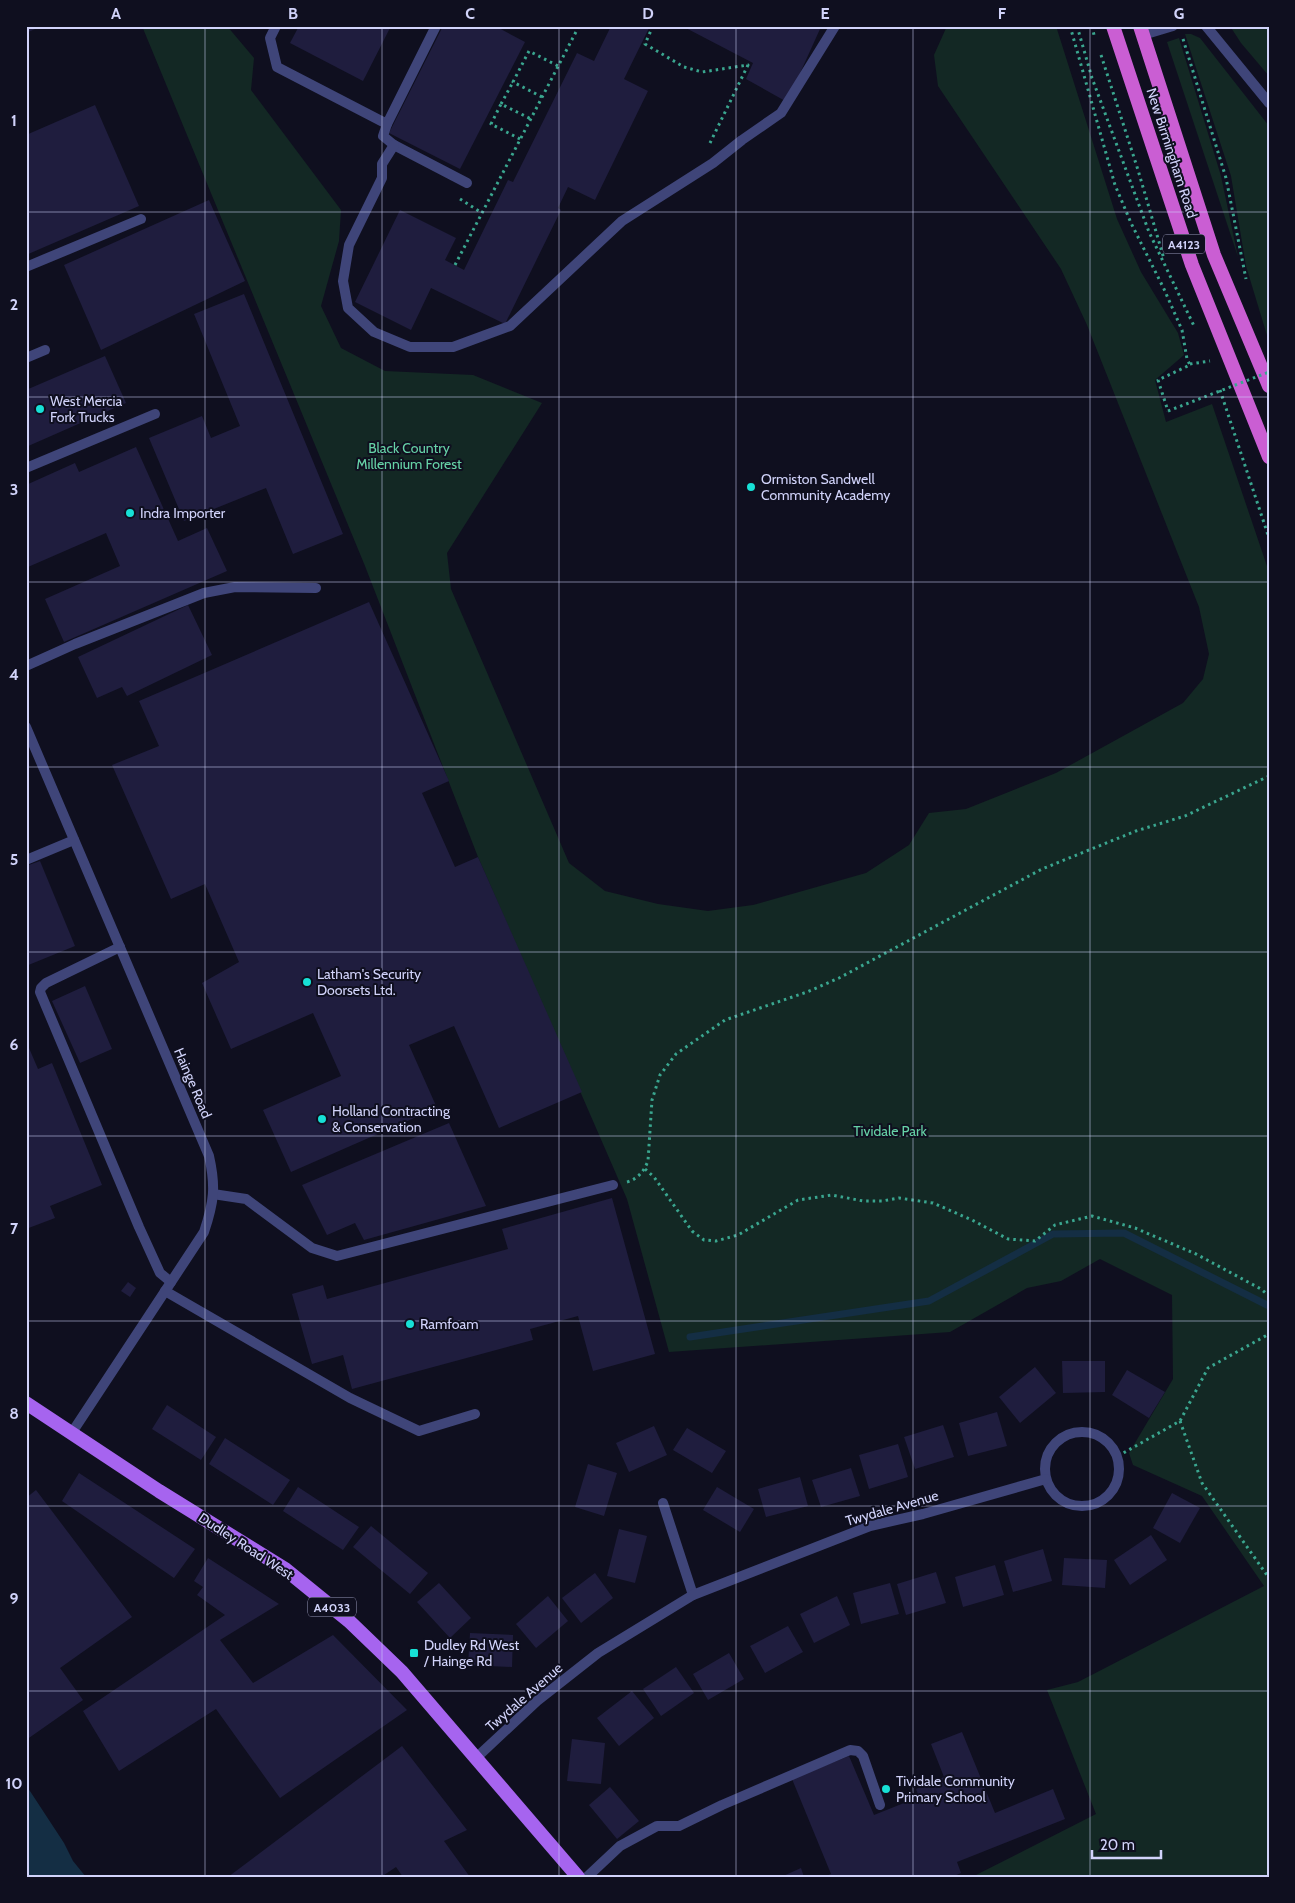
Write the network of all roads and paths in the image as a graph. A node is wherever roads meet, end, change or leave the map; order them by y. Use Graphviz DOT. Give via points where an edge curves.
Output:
graph roads {
  1 [pos="276,26"];
  2 [pos="436,26"];
  3 [pos="579,26"];
  4 [pos="653,26"];
  5 [pos="835,26"];
  6 [pos="1070,26"];
  7 [pos="1077,26"];
  8 [pos="1092,26"];
  9 [pos="1113,26"];
  10 [pos="1172,26"];
  11 [pos="1206,26"];
  12 [pos="1142,31"];
  13 [pos="1182,36"];
  14 [pos="1096,41"];
  15 [pos="1099,50"];
  16 [pos="558,66"];
  17 [pos="513,82"];
  18 [pos="542,97"];
  19 [pos="1269,102"];
  20 [pos="501,104"];
  21 [pos="531,119"];
  22 [pos="387,124"];
  23 [pos="520,139"];
  24 [pos="394,145"];
  25 [pos="694,175"];
  26 [pos="467,183"];
  27 [pos="141,219"];
  28 [pos="455,265"];
  29 [pos="26,267"];
  30 [pos="1167,269"];
  31 [pos="1246,280"];
  32 [pos="1197,331"];
  33 [pos="45,350"];
  34 [pos="1207,354"];
  35 [pos="26,358"];
  36 [pos="1210,361"];
  37 [pos="1190,365"];
  38 [pos="1214,370"];
  39 [pos="1269,372"];
  40 [pos="1269,386"];
  41 [pos="1220,388"];
  42 [pos="155,414"];
  43 [pos="1269,457"];
  44 [pos="26,468"];
  45 [pos="1269,538"];
  46 [pos="316,588"];
  47 [pos="26,666"];
  48 [pos="26,726"];
  49 [pos="1269,776"];
  50 [pos="74,840"];
  51 [pos="26,860"];
  52 [pos="120,947"];
  53 [pos="645,1169"];
  54 [pos="613,1185"];
  55 [pos="213,1194"];
  56 [pos="168,1286"];
  57 [pos="1269,1296"];
  58 [pos="1269,1334"];
  59 [pos="26,1403"];
  60 [pos="475,1414"];
  61 [pos="1180,1421"];
  62 [pos="72,1434"];
  63 [pos="1118,1456"];
  64 [pos="1046,1479"];
  65 [pos="663,1503"];
  66 [pos="1269,1578"];
  67 [pos="693,1596"];
  68 [pos="476,1758"];
  69 [pos="880,1805"];
  70 [pos="578,1877"];
  71 [pos="587,1877"];
  1 -- 22 [label="street" via="270,38 277,67"];
  2 -- 22 [label="street"];
  3 -- 16 [label="path"];
  4 -- 25 [label="path" via="645,44 684,67 702,72 748,66"];
  5 -- 25 [label="street" via="781,113"];
  6 -- 37 [label="path" via="1115,185 1182,330"];
  7 -- 30 [label="path" via="1092,78 1142,214"];
  8 -- 14 [label="path"];
  9 -- 43 [label="highway, New Birmingham Road / A4123" via="1192,265"];
  10 -- 12 [label="street, New Birmingham Road"];
  11 -- 19 [label="street"];
  12 -- 40 [label="highway, New Birmingham Road / A4123" via="1214,255"];
  13 -- 31 [label="path" via="1226,178"];
  15 -- 30 [label="path"];
  16 -- 17 [label="path" via="529,51"];
  16 -- 18 [label="path"];
  17 -- 18 [label="path"];
  17 -- 20 [label="path"];
  18 -- 21 [label="path"];
  20 -- 21 [label="path"];
  20 -- 23 [label="path" via="491,124"];
  21 -- 23 [label="path"];
  22 -- 24 [label="street" via="383,136"];
  23 -- 28 [label="path"];
  24 -- 25 [label="street" via="382,164 382,178 349,245 343,281 348,308 374,332 410,347 452,347 510,326 622,221"];
  24 -- 26 [label="street"];
  27 -- 29 [label="street"];
  30 -- 32 [label="path"];
  33 -- 35 [label="street"];
  34 -- 36 [label="path"];
  36 -- 37 [label="path"];
  36 -- 38 [label="path"];
  37 -- 39 [label="path, bridge" via="1158,380 1168,411"];
  41 -- 45 [label="path"];
  42 -- 44 [label="street"];
  46 -- 47 [label="street" via="236,587 204,593"];
  48 -- 50 [label="street, Hainge Road"];
  49 -- 53 [label="path" via="1185,816 1136,831 1042,869 840,978 725,1020 676,1054 660,1075 652,1100"];
  50 -- 51 [label="street"];
  50 -- 52 [label="street, Hainge Road"];
  52 -- 55 [label="street, Hainge Road" via="209,1156 214,1178"];
  52 -- 56 [label="street" via="46,983 40,992 139,1228"];
  53 -- 54 [label="path" via="635,1180"];
  53 -- 57 [label="path" via="692,1231 704,1240 716,1241 738,1234 798,1200 832,1195 863,1201 898,1198 933,1203 1008,1239 1034,1241 1055,1225 1092,1216 1135,1228 1196,1254"];
  54 -- 55 [label="street" via="337,1256 312,1248 246,1199"];
  55 -- 56 [label="street, Hainge Road" via="213,1207 204,1232"];
  56 -- 60 [label="street" via="350,1398 419,1432"];
  56 -- 62 [label="street, Hainge Road"];
  58 -- 61 [label="path" via="1208,1368"];
  59 -- 62 [label="main road, Dudley Road West / A4033"];
  61 -- 63 [label="path"];
  61 -- 66 [label="path" via="1202,1483"];
  62 -- 68 [label="main road, Dudley Road West / A4033" via="285,1569 359,1630 402,1672"];
  63 -- 64 [label="street" via="1102,1437 1084,1432 1065,1436 1048,1454"];
  63 -- 64 [label="street" via="1120,1468 1113,1491 1094,1505 1070,1505 1051,1490"];
  64 -- 67 [label="street, Twydale Avenue" via="870,1526"];
  65 -- 67 [label="street"];
  67 -- 68 [label="street, Twydale Avenue" via="598,1653 537,1701"];
  68 -- 70 [label="main road, Dudley Road West / A4033"];
  69 -- 71 [label="street" via="863,1756 850,1750 679,1826 657,1826 620,1846"];
}
